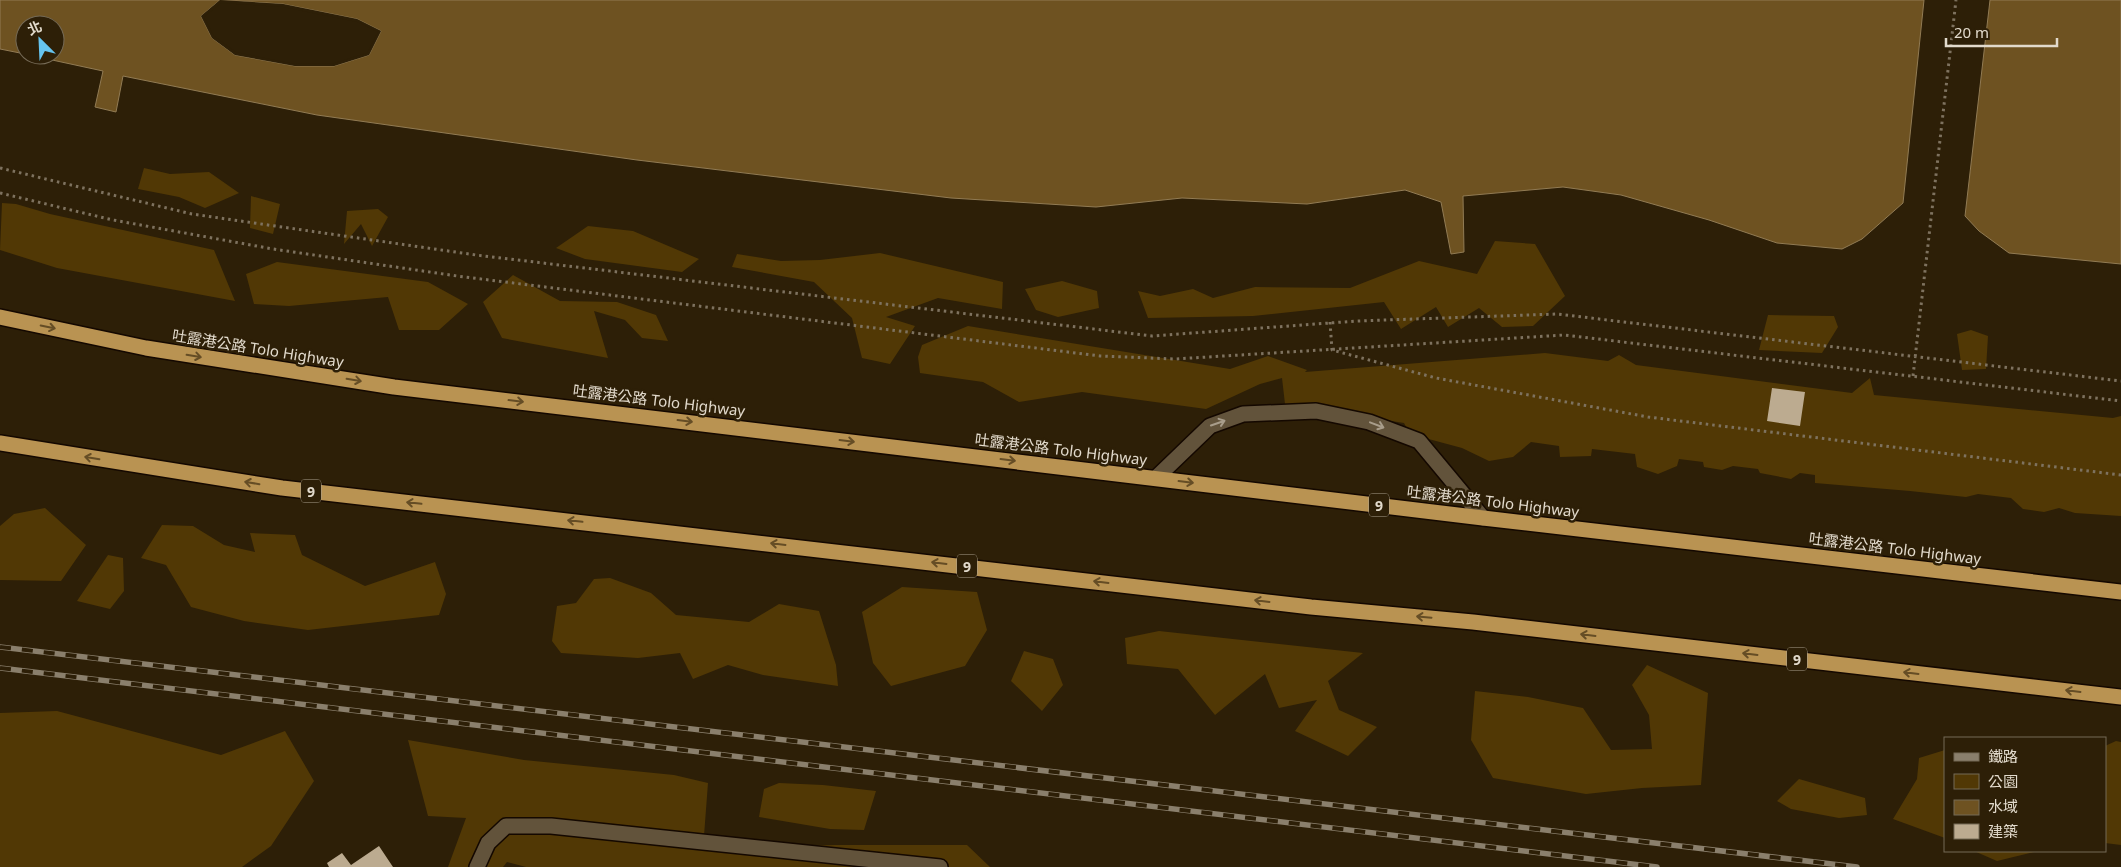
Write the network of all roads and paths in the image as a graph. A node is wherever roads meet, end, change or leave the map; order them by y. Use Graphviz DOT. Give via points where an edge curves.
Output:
graph roads {
  1 [pos="1956,0"];
  2 [pos="0,168"];
  3 [pos="0,192"];
  4 [pos="0,317"];
  5 [pos="1330,322"];
  6 [pos="1332,350"];
  7 [pos="1916,357"];
  8 [pos="1914,376"];
  9 [pos="2121,381"];
  10 [pos="2121,400"];
  11 [pos="0,444"];
  12 [pos="2121,475"];
  13 [pos="1156,478"];
  14 [pos="1483,518"];
  15 [pos="2121,592"];
  16 [pos="2121,697"];
  17 [pos="478,867"];
  18 [pos="940,867"];
  1 -- 7 [label="path"];
  2 -- 5 [label="path" via="202,216 486,256 1152,336"];
  3 -- 6 [label="path" via="114,220 273,249 457,276 1100,356 1175,359"];
  4 -- 13 [label="highway, 吐露港公路 Tolo Highway / 9, one-way" via="146,348 394,386"];
  5 -- 6 [label="path"];
  5 -- 7 [label="path" via="1557,314"];
  6 -- 8 [label="path" via="1564,335"];
  6 -- 12 [label="path" via="1436,378 1648,418"];
  7 -- 8 [label="path"];
  7 -- 9 [label="path"];
  8 -- 10 [label="path"];
  16 -- 11 [label="highway, 9, one-way" via="282,488"];
  13 -- 14 [label="highway, 吐露港公路 Tolo Highway / 9, one-way"];
  13 -- 14 [label="lane, one-way" via="1210,426 1243,414 1316,412 1369,422 1419,441"];
  14 -- 15 [label="highway, 吐露港公路 Tolo Highway / 9"];
  17 -- 18 [label="lane" via="488,843 506,826 570,828"];
}
